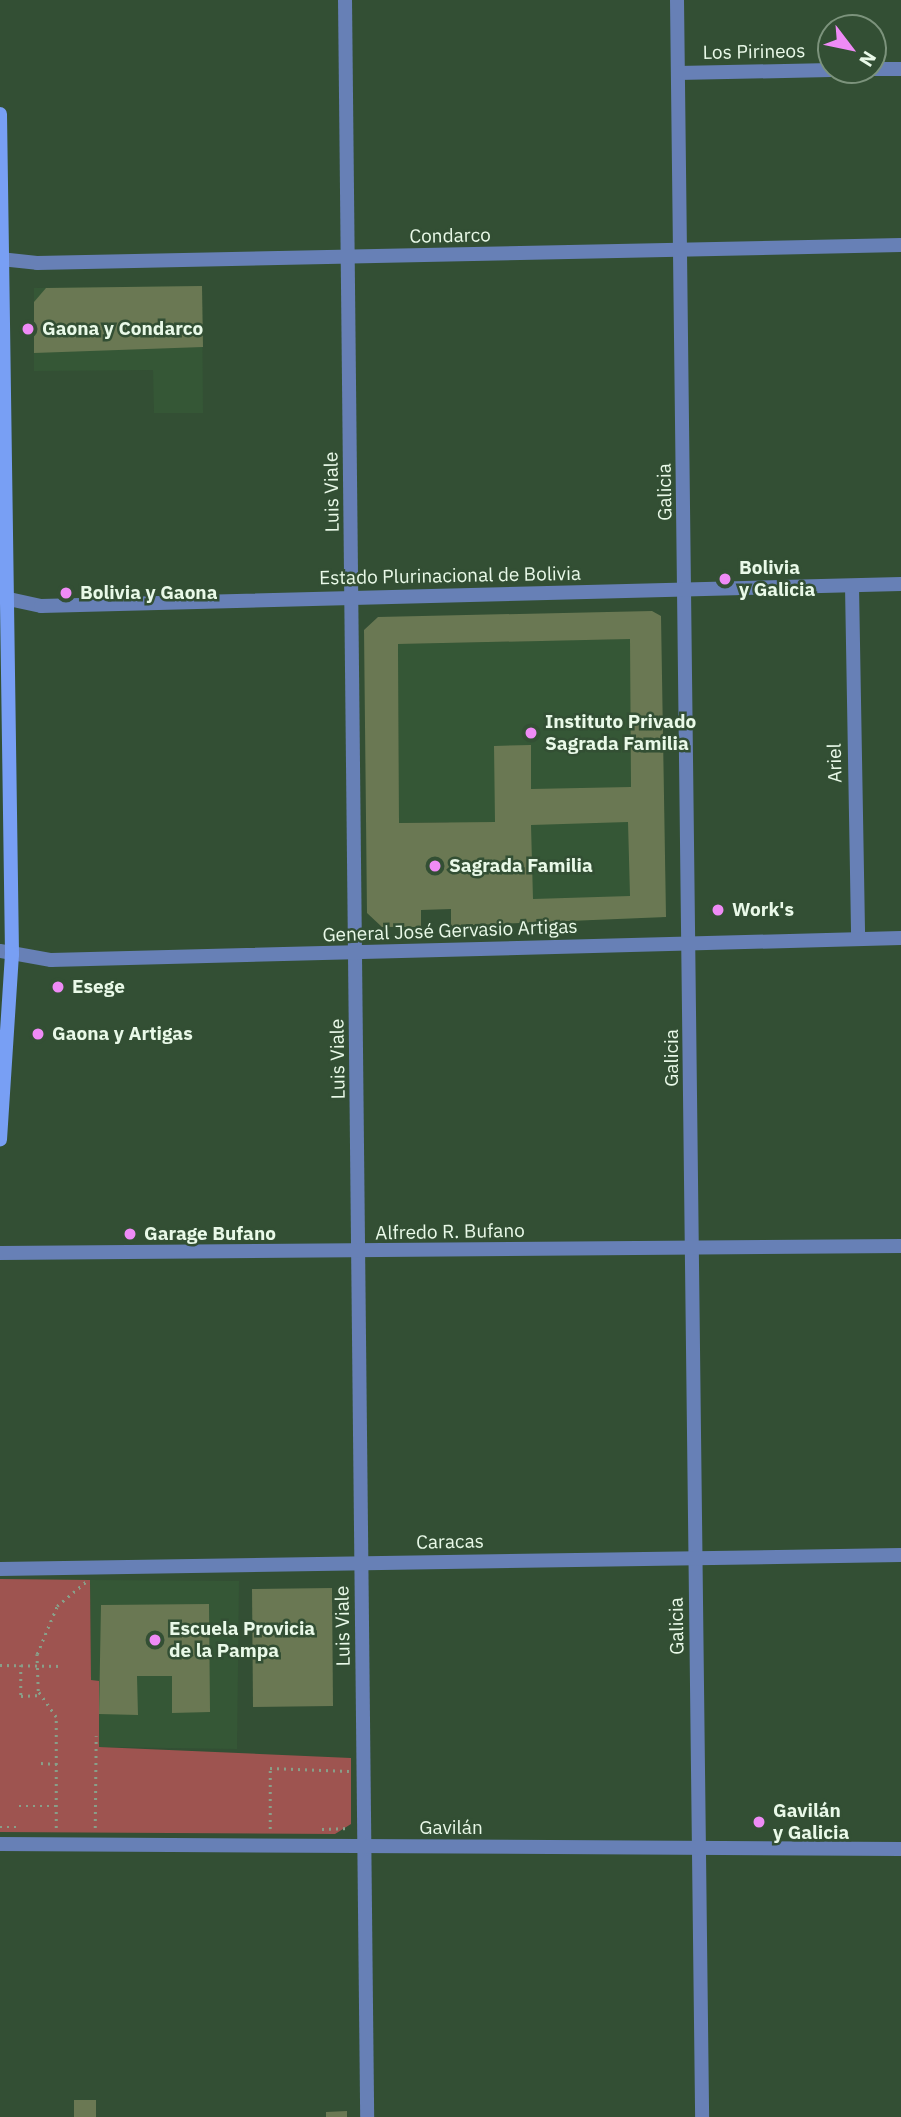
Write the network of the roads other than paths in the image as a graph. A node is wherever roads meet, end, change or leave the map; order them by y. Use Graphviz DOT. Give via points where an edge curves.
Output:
graph roads {
  1 [pos="345,0"];
  2 [pos="677,0"];
  3 [pos="817,70"];
  4 [pos="678,73"];
  5 [pos="0,114"];
  6 [pos="901,245"];
  7 [pos="680,249"];
  8 [pos="346,257"];
  9 [pos="2,259"];
  10 [pos="901,584"];
  11 [pos="852,586"];
  12 [pos="686,590"];
  13 [pos="2,597"];
  14 [pos="353,597"];
  15 [pos="858,938"];
  16 [pos="901,938"];
  17 [pos="692,942"];
  18 [pos="6,952"];
  19 [pos="356,954"];
  20 [pos="5,1034"];
  21 [pos="0,1140"];
  22 [pos="901,1246"];
  23 [pos="692,1248"];
  24 [pos="360,1252"];
  25 [pos="0,1254"];
  26 [pos="901,1555"];
  27 [pos="696,1557"];
  28 [pos="361,1563"];
  29 [pos="0,1569"];
  30 [pos="0,1844"];
  31 [pos="365,1846"];
  32 [pos="699,1848"];
  33 [pos="901,1849"];
  34 [pos="367,2117"];
  35 [pos="702,2117"];
  1 -- 8 [label="street, Luis Viale"];
  2 -- 4 [label="street, Galicia"];
  3 -- 4 [label="street, Los Pirineos"];
  4 -- 7 [label="street, Galicia"];
  5 -- 9 [label="main road"];
  6 -- 7 [label="street, Condarco"];
  7 -- 8 [label="street, Condarco"];
  7 -- 12 [label="street, Galicia"];
  8 -- 9 [label="street, Condarco"];
  8 -- 14 [label="street, Luis Viale"];
  9 -- 13 [label="main road"];
  10 -- 11 [label="street, Estado Plurinacional de Bolivia"];
  11 -- 12 [label="street, Estado Plurinacional de Bolivia"];
  11 -- 15 [label="street, Ariel"];
  12 -- 14 [label="street, Estado Plurinacional de Bolivia"];
  12 -- 17 [label="street, Galicia"];
  13 -- 14 [label="street, Estado Plurinacional de Bolivia" via="41,606"];
  13 -- 18 [label="main road"];
  14 -- 19 [label="street, Luis Viale"];
  15 -- 16 [label="street, General José Gervasio Artigas"];
  15 -- 17 [label="street, General José Gervasio Artigas"];
  17 -- 19 [label="street, General José Gervasio Artigas"];
  17 -- 23 [label="street, Galicia"];
  18 -- 19 [label="street, General José Gervasio Artigas" via="51,960"];
  18 -- 20 [label="main road"];
  19 -- 24 [label="street, Luis Viale"];
  20 -- 21 [label="main road"];
  22 -- 23 [label="street, Alfredo R. Bufano"];
  23 -- 24 [label="street, Alfredo R. Bufano"];
  23 -- 27 [label="street, Galicia"];
  24 -- 25 [label="street, Alfredo R. Bufano"];
  24 -- 28 [label="street, Luis Viale"];
  26 -- 27 [label="street, Caracas"];
  27 -- 28 [label="street, Caracas"];
  27 -- 32 [label="street, Galicia"];
  28 -- 29 [label="street, Caracas"];
  28 -- 31 [label="street, Luis Viale"];
  30 -- 31 [label="street, Gavilán"];
  31 -- 32 [label="street, Gavilán"];
  31 -- 34 [label="street, Luis Viale"];
  32 -- 33 [label="street, Gavilán"];
  32 -- 35 [label="street, Galicia"];
}
